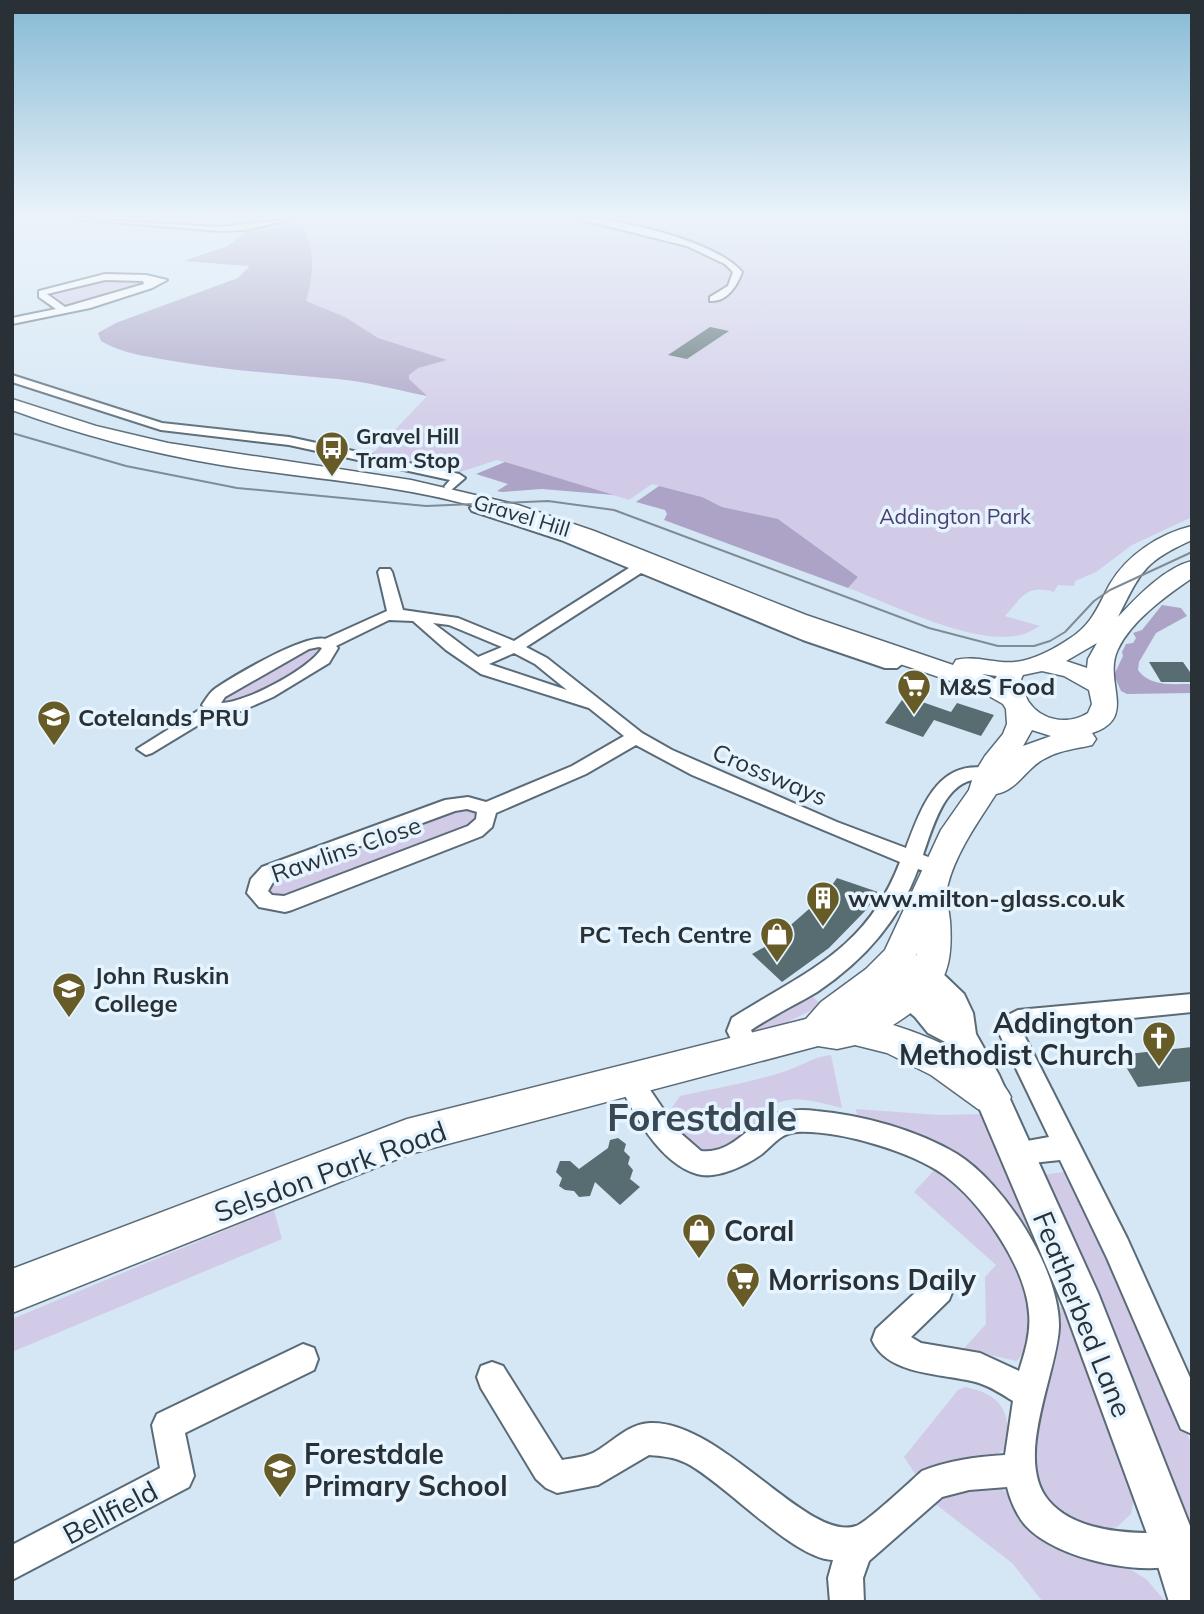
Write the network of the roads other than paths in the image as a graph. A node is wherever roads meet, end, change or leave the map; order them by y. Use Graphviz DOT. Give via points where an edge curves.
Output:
graph roads {
  1 [pos="42,293"];
  2 [pos="115,293"];
  3 [pos="722,293"];
  4 [pos="713,299"];
  5 [pos="64,311"];
  6 [pos="12,321"];
  7 [pos="12,378"];
  8 [pos="12,396"];
  9 [pos="12,404"];
  10 [pos="454,483"];
  11 [pos="477,508"];
  12 [pos="519,516"];
  13 [pos="1192,532"];
  14 [pos="641,567"];
  15 [pos="1192,568"];
  16 [pos="385,572"];
  17 [pos="396,614"];
  18 [pos="422,616"];
  19 [pos="517,646"];
  20 [pos="901,659"];
  21 [pos="1041,663"];
  22 [pos="477,664"];
  23 [pos="1014,670"];
  24 [pos="1101,686"];
  25 [pos="594,704"];
  26 [pos="1015,704"];
  27 [pos="1101,716"];
  28 [pos="636,737"];
  29 [pos="146,749"];
  30 [pos="985,783"];
  31 [pos="487,809"];
  32 [pos="927,871"];
  33 [pos="905,976"];
  34 [pos="1192,1003"];
  35 [pos="855,1030"];
  36 [pos="818,1031"];
  37 [pos="747,1048"];
  38 [pos="629,1079"];
  39 [pos="992,1097"];
  40 [pos="1069,1147"];
  41 [pos="1014,1153"];
  42 [pos="939,1290"];
  43 [pos="12,1291"];
  44 [pos="303,1359"];
  45 [pos="492,1377"];
  46 [pos="1029,1393"];
  47 [pos="1192,1418"];
  48 [pos="1020,1470"];
  49 [pos="862,1543"];
  50 [pos="1176,1550"];
  51 [pos="12,1563"];
  52 [pos="1192,1600"];
  53 [pos="847,1602"];
  1 -- 5 [label="street"];
  2 -- 5 [label="street"];
  3 -- 4 [label="street"];
  5 -- 6 [label="street"];
  7 -- 10 [label="street, Gravel Hill" via="161,426 339,450 380,463 450,475"];
  8 -- 10 [label="main road, Gravel Hill" via="83,422 156,441"];
  9 -- 12 [label="main road, Gravel Hill" via="134,443 397,483"];
  10 -- 23 [label="main road, Gravel Hill" via="583,526 781,606 940,658"];
  11 -- 12 [label="street, Gravel Hill"];
  12 -- 14 [label="street, Gravel Hill"];
  12 -- 20 [label="main road, Gravel Hill" via="589,537"];
  13 -- 21 [label="main road" via="1145,557 1122,583 1095,631"];
  14 -- 19 [label="street"];
  14 -- 20 [label="street, Gravel Hill" via="884,664"];
  15 -- 24 [label="main road" via="1159,590 1118,632 1101,659"];
  16 -- 17 [label="street"];
  17 -- 18 [label="street, Crossways"];
  17 -- 29 [label="street, Crossways" via="327,644 329,653 323,660 237,709 215,708"];
  18 -- 19 [label="street, Crossways" via="452,621"];
  18 -- 22 [label="street, Crossways" via="420,620"];
  19 -- 22 [label="street"];
  19 -- 25 [label="street, Crossways" via="568,680"];
  20 -- 26 [label="main road, Gravel Hill" via="990,685"];
  21 -- 23 [label="main road"];
  21 -- 24 [label="main road" via="1073,671"];
  22 -- 25 [label="street, Crossways"];
  23 -- 26 [label="main road" via="1008,679"];
  24 -- 27 [label="main road" via="1106,705"];
  25 -- 28 [label="street, Crossways"];
  26 -- 27 [label="main road" via="1037,724 1066,730 1086,727"];
  26 -- 30 [label="main road" via="1020,728"];
  27 -- 30 [label="main road" via="1094,733 1032,753 999,785"];
  28 -- 31 [label="street, Rawlins Close" via="579,770"];
  28 -- 32 [label="street, Crossways" via="699,771"];
  30 -- 32 [label="main road"];
  31 -- 31 [label="street, Rawlins Close" via="485,822 475,831 285,904 266,902 257,893 258,884 269,872 462,803"];
  32 -- 33 [label="main road" via="935,951"];
  32 -- 37 [label="street" via="864,940 811,984 740,1025"];
  33 -- 35 [label="main road"];
  33 -- 36 [label="main road" via="825,1018"];
  33 -- 39 [label="street, Featherbed Lane" via="939,1024 961,1035"];
  34 -- 40 [label="street" via="1012,1024 1012,1033"];
  35 -- 36 [label="main road, Selsdon Park Road" via="837,1034"];
  35 -- 39 [label="main road" via="919,1048"];
  36 -- 37 [label="main road, Selsdon Park Road"];
  37 -- 38 [label="main road, Selsdon Park Road"];
  38 -- 43 [label="main road, Selsdon Park Road" via="407,1138"];
  38 -- 46 [label="street" via="676,1150 699,1163 721,1161 748,1148 786,1121 826,1122 901,1143 944,1160 964,1174 999,1217 1037,1280 1044,1328"];
  39 -- 41 [label="street, Featherbed Lane"];
  40 -- 41 [label="street"];
  40 -- 47 [label="street"];
  41 -- 50 [label="street, Featherbed Lane" via="1084,1307"];
  42 -- 46 [label="street" via="888,1339 912,1356 932,1363 978,1367"];
  44 -- 51 [label="street, Bellfield" via="168,1425 177,1476"];
  45 -- 49 [label="street" via="557,1477 598,1469 622,1449 649,1438 669,1441 708,1458 828,1543"];
  46 -- 48 [label="street"];
  48 -- 49 [label="street" via="969,1474 934,1483"];
  48 -- 50 [label="street" via="1037,1513 1054,1527 1084,1542"];
  49 -- 53 [label="street" via="845,1575"];
  50 -- 52 [label="street, Featherbed Lane"];
}
